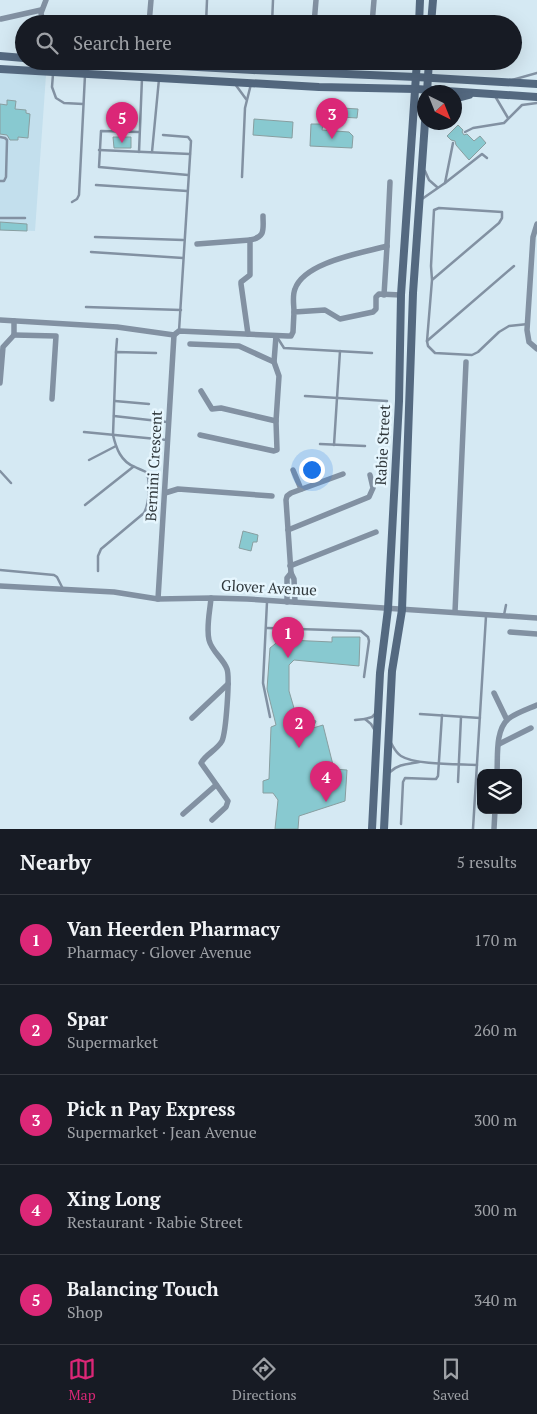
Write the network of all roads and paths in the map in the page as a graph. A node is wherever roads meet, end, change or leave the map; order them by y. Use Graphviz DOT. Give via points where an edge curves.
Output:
graph roads {
  1 [pos="46,0"];
  2 [pos="151,0"];
  3 [pos="207,0"];
  4 [pos="273,0"];
  5 [pos="316,0"];
  6 [pos="374,0"];
  7 [pos="420,0"];
  8 [pos="433,0"];
  9 [pos="41,10"];
  10 [pos="19,15"];
  11 [pos="42,15"];
  12 [pos="150,15"];
  13 [pos="206,15"];
  14 [pos="272,15"];
  15 [pos="315,15"];
  16 [pos="373,15"];
  17 [pos="419,15"];
  18 [pos="432,15"];
  19 [pos="15,16"];
  20 [pos="1,19"];
  21 [pos="0,56"];
  22 [pos="15,57"];
  23 [pos="0,69"];
  24 [pos="15,70"];
  25 [pos="18,70"];
  26 [pos="210,70"];
  27 [pos="294,70"];
  28 [pos="416,70"];
  29 [pos="428,70"];
  30 [pos="53,72"];
  31 [pos="85,73"];
  32 [pos="537,73"];
  33 [pos="142,76"];
  34 [pos="160,77"];
  35 [pos="416,77"];
  36 [pos="428,77"];
  37 [pos="232,81"];
  38 [pos="252,82"];
  39 [pos="504,82"];
  40 [pos="537,84"];
  41 [pos="427,85"];
  42 [pos="416,89"];
  43 [pos="462,92"];
  44 [pos="479,93"];
  45 [pos="494,94"];
  46 [pos="462,97"];
  47 [pos="537,97"];
  48 [pos="246,99"];
  49 [pos="537,103"];
  50 [pos="83,104"];
  51 [pos="508,118"];
  52 [pos="425,130"];
  53 [pos="139,132"];
  54 [pos="465,132"];
  55 [pos="163,135"];
  56 [pos="0,137"];
  57 [pos="454,143"];
  58 [pos="99,150"];
  59 [pos="139,152"];
  60 [pos="152,152"];
  61 [pos="190,154"];
  62 [pos="487,158"];
  63 [pos="422,162"];
  64 [pos="188,175"];
  65 [pos="242,177"];
  66 [pos="0,181"];
  67 [pos="390,182"];
  68 [pos="445,182"];
  69 [pos="96,185"];
  70 [pos="437,187"];
  71 [pos="187,191"];
  72 [pos="419,201"];
  73 [pos="72,202"];
  74 [pos="263,216"];
  75 [pos="0,218"];
  76 [pos="25,218"];
  77 [pos="537,224"];
  78 [pos="95,237"];
  79 [pos="535,237"];
  80 [pos="184,240"];
  81 [pos="250,240"];
  82 [pos="197,244"];
  83 [pos="387,246"];
  84 [pos="91,252"];
  85 [pos="182,258"];
  86 [pos="514,266"];
  87 [pos="432,280"];
  88 [pos="384,294"];
  89 [pos="402,295"];
  90 [pos="86,307"];
  91 [pos="181,310"];
  92 [pos="294,312"];
  93 [pos="0,320"];
  94 [pos="14,321"];
  95 [pos="528,324"];
  96 [pos="177,333"];
  97 [pos="248,334"];
  98 [pos="14,335"];
  99 [pos="276,336"];
  100 [pos="117,339"];
  101 [pos="427,341"];
  102 [pos="190,344"];
  103 [pos="537,349"];
  104 [pos="340,351"];
  105 [pos="116,352"];
  106 [pos="156,353"];
  107 [pos="372,353"];
  108 [pos="274,362"];
  109 [pos="466,362"];
  110 [pos="0,382"];
  111 [pos="201,391"];
  112 [pos="305,396"];
  113 [pos="338,398"];
  114 [pos="52,400"];
  115 [pos="115,401"];
  116 [pos="387,401"];
  117 [pos="149,404"];
  118 [pos="114,416"];
  119 [pos="276,421"];
  120 [pos="169,422"];
  121 [pos="84,432"];
  122 [pos="113,435"];
  123 [pos="200,435"];
  124 [pos="168,440"];
  125 [pos="320,444"];
  126 [pos="334,445"];
  127 [pos="116,446"];
  128 [pos="365,446"];
  129 [pos="89,460"];
  130 [pos="133,467"];
  131 [pos="293,470"];
  132 [pos="0,471"];
  133 [pos="343,474"];
  134 [pos="370,475"];
  135 [pos="11,483"];
  136 [pos="301,489"];
  137 [pos="165,492"];
  138 [pos="272,496"];
  139 [pos="85,505"];
  140 [pos="288,530"];
  141 [pos="376,532"];
  142 [pos="0,570"];
  143 [pos="290,570"];
  144 [pos="98,571"];
  145 [pos="0,586"];
  146 [pos="64,589"];
  147 [pos="211,598"];
  148 [pos="158,599"];
  149 [pos="267,600"];
  150 [pos="286,602"];
  151 [pos="295,602"];
  152 [pos="506,605"];
  153 [pos="388,609"];
  154 [pos="402,610"];
  155 [pos="455,612"];
  156 [pos="486,616"];
  157 [pos="504,617"];
  158 [pos="537,618"];
  159 [pos="267,628"];
  160 [pos="510,632"];
  161 [pos="537,634"];
  162 [pos="364,677"];
  163 [pos="228,684"];
  164 [pos="494,693"];
  165 [pos="379,705"];
  166 [pos="537,705"];
  167 [pos="420,714"];
  168 [pos="442,715"];
  169 [pos="461,716"];
  170 [pos="270,717"];
  171 [pos="192,718"];
  172 [pos="480,718"];
  173 [pos="355,720"];
  174 [pos="365,720"];
  175 [pos="507,720"];
  176 [pos="531,728"];
  177 [pos="390,739"];
  178 [pos="499,744"];
  179 [pos="376,753"];
  180 [pos="420,761"];
  181 [pos="440,762"];
  182 [pos="459,764"];
  183 [pos="477,765"];
  184 [pos="497,769"];
  185 [pos="387,775"];
  186 [pos="458,782"];
  187 [pos="216,785"];
  188 [pos="183,814"];
  189 [pos="495,814"];
  190 [pos="212,820"];
  191 [pos="401,824"];
  192 [pos="372,829"];
  193 [pos="384,829"];
  194 [pos="473,829"];
  195 [pos="494,829"];
  1 -- 9 [label="street"];
  2 -- 12 [label="street"];
  3 -- 13 [label="lane"];
  4 -- 14 [label="lane"];
  5 -- 15 [label="street"];
  6 -- 16 [label="street"];
  7 -- 17 [label="main road"];
  8 -- 18 [label="main road"];
  9 -- 10 [label="street"];
  9 -- 11 [label="street"];
  19 -- 20 [label="street"];
  21 -- 22 [label="main road"];
  23 -- 24 [label="main road"];
  25 -- 30 [label="main road"];
  26 -- 38 [label="main road" via="214,75 247,78"];
  27 -- 35 [label="main road"];
  28 -- 35 [label="main road, Rabie Street"];
  29 -- 36 [label="main road"];
  30 -- 31 [label="main road"];
  30 -- 50 [label="lane" via="52,87 56,98 64,103"];
  31 -- 33 [label="main road"];
  31 -- 50 [label="lane"];
  32 -- 39 [label="lane"];
  33 -- 34 [label="main road"];
  33 -- 53 [label="lane"];
  34 -- 37 [label="main road"];
  34 -- 60 [label="lane"];
  35 -- 36 [label="main road"];
  35 -- 42 [label="main road, Rabie Street"];
  36 -- 39 [label="main road"];
  36 -- 41 [label="main road"];
  37 -- 38 [label="main road"];
  37 -- 48 [label="lane"];
  38 -- 42 [label="main road"];
  38 -- 48 [label="lane"];
  39 -- 40 [label="main road"];
  42 -- 89 [label="main road, Rabie Street"];
  43 -- 44 [label="main road"];
  44 -- 45 [label="main road"];
  44 -- 46 [label="main road"];
  45 -- 47 [label="main road"];
  45 -- 51 [label="lane"];
  48 -- 65 [label="lane"];
  49 -- 51 [label="lane" via="522,105"];
  50 -- 73 [label="lane" via="79,195"];
  51 -- 54 [label="lane" via="501,124"];
  52 -- 63 [label="main road, Rabie Street"];
  53 -- 58 [label="lane" via="101,131"];
  53 -- 59 [label="lane"];
  55 -- 61 [label="lane" via="188,137"];
  56 -- 66 [label="lane" via="7,140 6,178"];
  57 -- 68 [label="lane"];
  58 -- 59 [label="lane"];
  58 -- 64 [label="lane" via="100,168"];
  59 -- 60 [label="lane"];
  60 -- 61 [label="lane"];
  61 -- 64 [label="lane"];
  62 -- 68 [label="lane" via="482,154"];
  63 -- 70 [label="lane" via="426,176"];
  63 -- 72 [label="main road, Rabie Street"];
  64 -- 71 [label="lane"];
  67 -- 83 [label="street"];
  68 -- 70 [label="lane"];
  69 -- 71 [label="lane"];
  70 -- 72 [label="lane"];
  71 -- 80 [label="lane"];
  72 -- 154 [label="main road, Rabie Street"];
  74 -- 81 [label="street" via="263,233"];
  75 -- 76 [label="lane"];
  77 -- 79 [label="street"];
  78 -- 80 [label="lane"];
  79 -- 95 [label="street"];
  80 -- 85 [label="lane"];
  81 -- 82 [label="street"];
  81 -- 97 [label="street" via="250,275 241,282"];
  83 -- 88 [label="street"];
  83 -- 92 [label="street" via="324,263 301,278 294,291"];
  84 -- 85 [label="lane"];
  85 -- 91 [label="lane"];
  86 -- 101 [label="lane"];
  87 -- 87 [label="lane" via="434,210 502,212 499,224"];
  87 -- 101 [label="lane"];
  88 -- 89 [label="street"];
  88 -- 92 [label="street" via="376,297 373,312 340,319 325,310"];
  89 -- 153 [label="main road, Rabie Street" via="400,401"];
  90 -- 91 [label="lane"];
  91 -- 96 [label="lane"];
  92 -- 99 [label="street" via="291,336"];
  93 -- 94 [label="street"];
  94 -- 96 [label="street"];
  94 -- 98 [label="street"];
  95 -- 101 [label="lane" via="509,326 472,355 435,353"];
  95 -- 103 [label="street" via="529,342"];
  96 -- 97 [label="street"];
  96 -- 120 [label="street, Bernini Crescent"];
  97 -- 99 [label="street"];
  98 -- 110 [label="street" via="3,347"];
  98 -- 114 [label="street" via="56,336"];
  99 -- 104 [label="lane" via="284,348"];
  99 -- 108 [label="street"];
  100 -- 105 [label="lane"];
  102 -- 108 [label="street" via="239,346"];
  104 -- 107 [label="lane"];
  104 -- 113 [label="lane"];
  105 -- 106 [label="lane"];
  105 -- 115 [label="lane"];
  108 -- 119 [label="street" via="279,376"];
  109 -- 155 [label="street"];
  111 -- 119 [label="street" via="212,409 221,408"];
  112 -- 113 [label="lane"];
  113 -- 116 [label="lane"];
  113 -- 126 [label="lane"];
  115 -- 117 [label="lane"];
  115 -- 118 [label="lane"];
  118 -- 120 [label="lane"];
  118 -- 122 [label="lane"];
  119 -- 123 [label="street" via="276,451"];
  120 -- 124 [label="street, Bernini Crescent"];
  121 -- 122 [label="lane"];
  122 -- 124 [label="lane"];
  122 -- 127 [label="lane"];
  124 -- 137 [label="street, Bernini Crescent"];
  125 -- 126 [label="lane"];
  126 -- 128 [label="lane"];
  127 -- 129 [label="lane"];
  127 -- 130 [label="lane" via="124,460"];
  130 -- 139 [label="lane"];
  130 -- 144 [label="lane" via="148,476 146,510 101,549"];
  131 -- 136 [label="street"];
  132 -- 135 [label="lane"];
  133 -- 136 [label="street"];
  134 -- 140 [label="street" via="373,488 368,497"];
  136 -- 140 [label="street" via="287,496"];
  137 -- 138 [label="street" via="178,489"];
  137 -- 148 [label="street, Bernini Crescent"];
  140 -- 143 [label="street"];
  141 -- 143 [label="street"];
  142 -- 146 [label="lane" via="54,575"];
  143 -- 150 [label="street"];
  143 -- 151 [label="street" via="294,579"];
  145 -- 146 [label="street, Glover Avenue"];
  146 -- 148 [label="street, Glover Avenue"];
  147 -- 148 [label="street, Glover Avenue"];
  147 -- 149 [label="street, Glover Avenue"];
  147 -- 163 [label="street" via="209,641 228,670"];
  149 -- 150 [label="street, Glover Avenue"];
  149 -- 159 [label="lane"];
  150 -- 151 [label="street, Glover Avenue"];
  151 -- 153 [label="street, Glover Avenue"];
  152 -- 157 [label="lane"];
  153 -- 154 [label="street, Glover Avenue"];
  153 -- 165 [label="main road, Rabie Street"];
  154 -- 155 [label="street, Glover Avenue"];
  154 -- 177 [label="main road, Rabie Street" via="392,671"];
  155 -- 156 [label="street, Glover Avenue"];
  156 -- 157 [label="street, Glover Avenue"];
  156 -- 172 [label="lane"];
  157 -- 158 [label="street, Glover Avenue"];
  159 -- 162 [label="lane" via="361,631 369,641"];
  159 -- 170 [label="lane" via="263,683"];
  160 -- 161 [label="street"];
  163 -- 171 [label="street"];
  163 -- 187 [label="street" via="224,735 201,763"];
  164 -- 175 [label="street"];
  165 -- 174 [label="lane" via="376,714"];
  165 -- 179 [label="main road, Rabie Street"];
  166 -- 175 [label="street"];
  167 -- 168 [label="lane"];
  168 -- 169 [label="lane"];
  168 -- 181 [label="lane"];
  169 -- 172 [label="lane"];
  169 -- 182 [label="lane"];
  172 -- 183 [label="lane"];
  173 -- 174 [label="lane"];
  174 -- 179 [label="lane" via="374,728"];
  175 -- 178 [label="street"];
  176 -- 178 [label="street"];
  177 -- 180 [label="lane" via="399,755"];
  177 -- 185 [label="main road, Rabie Street"];
  178 -- 184 [label="street"];
  179 -- 192 [label="main road, Rabie Street"];
  180 -- 181 [label="lane"];
  180 -- 185 [label="lane" via="395,767"];
  181 -- 182 [label="lane"];
  181 -- 191 [label="lane" via="436,779 405,778"];
  182 -- 183 [label="lane"];
  182 -- 186 [label="lane"];
  183 -- 194 [label="lane"];
  185 -- 193 [label="main road, Rabie Street"];
  187 -- 188 [label="street"];
  187 -- 190 [label="street" via="228,803"];
  189 -- 195 [label="street"];
}
